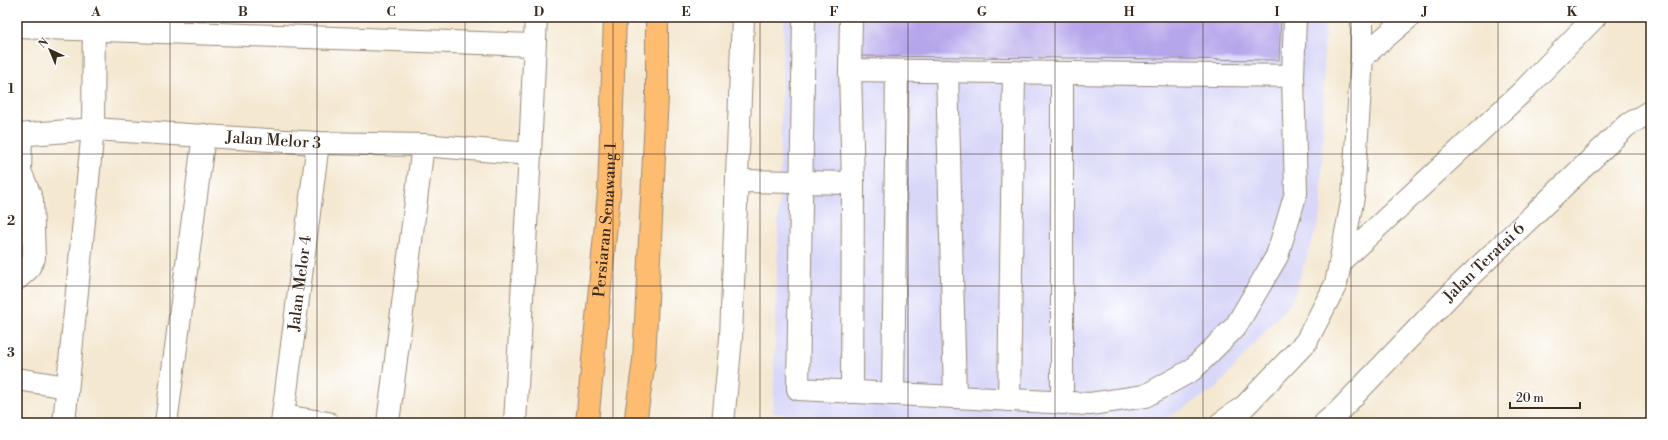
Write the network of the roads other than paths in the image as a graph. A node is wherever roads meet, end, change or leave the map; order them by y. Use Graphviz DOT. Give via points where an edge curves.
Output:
graph roads {
  1 [pos="536,17"];
  2 [pos="615,17"];
  3 [pos="657,17"];
  4 [pos="743,17"];
  5 [pos="804,17"];
  6 [pos="851,17"];
  7 [pos="1295,17"];
  8 [pos="1362,17"];
  9 [pos="1409,17"];
  10 [pos="1595,17"];
  11 [pos="94,23"];
  12 [pos="17,27"];
  13 [pos="534,45"];
  14 [pos="1362,57"];
  15 [pos="850,70"];
  16 [pos="897,71"];
  17 [pos="947,72"];
  18 [pos="1014,72"];
  19 [pos="1062,73"];
  20 [pos="1293,76"];
  21 [pos="1651,111"];
  22 [pos="93,129"];
  23 [pos="19,135"];
  24 [pos="204,135"];
  25 [pos="318,143"];
  26 [pos="423,146"];
  27 [pos="530,154"];
  28 [pos="18,173"];
  29 [pos="737,181"];
  30 [pos="800,182"];
  31 [pos="853,183"];
  32 [pos="1341,261"];
  33 [pos="17,280"];
  34 [pos="17,379"];
  35 [pos="67,387"];
  36 [pos="852,392"];
  37 [pos="893,394"];
  38 [pos="955,397"];
  39 [pos="1009,400"];
  40 [pos="1062,403"];
  41 [pos="282,420"];
  42 [pos="64,423"];
  43 [pos="166,423"];
  44 [pos="328,423"];
  45 [pos="388,423"];
  46 [pos="515,423"];
  47 [pos="588,423"];
  48 [pos="635,423"];
  49 [pos="723,423"];
  50 [pos="1222,423"];
  51 [pos="1325,423"];
  1 -- 13 [label="street"];
  2 -- 47 [label="main road, Persiaran Senawang 1" via="609,193"];
  3 -- 48 [label="main road" via="657,96 644,361"];
  4 -- 29 [label="street"];
  5 -- 30 [label="street"];
  6 -- 15 [label="street"];
  7 -- 20 [label="street"];
  8 -- 14 [label="street"];
  9 -- 14 [label="street"];
  10 -- 32 [label="street" via="1522,92"];
  11 -- 12 [label="street"];
  11 -- 13 [label="street"];
  11 -- 22 [label="street"];
  13 -- 27 [label="street"];
  14 -- 32 [label="street" via="1354,197"];
  15 -- 16 [label="street"];
  15 -- 31 [label="street"];
  16 -- 17 [label="street"];
  16 -- 37 [label="street"];
  17 -- 18 [label="street"];
  17 -- 38 [label="street"];
  18 -- 19 [label="street"];
  18 -- 39 [label="street"];
  19 -- 20 [label="street"];
  19 -- 40 [label="street"];
  20 -- 40 [label="street" via="1296,193 1277,256 1236,326 1192,370 1145,396 1090,404"];
  21 -- 51 [label="street, Jalan Teratai 6" via="1626,126 1455,290"];
  22 -- 23 [label="street, Jalan Melor 3"];
  22 -- 24 [label="street, Jalan Melor 3"];
  22 -- 35 [label="street"];
  23 -- 28 [label="street"];
  24 -- 25 [label="street, Jalan Melor 3"];
  24 -- 43 [label="street"];
  25 -- 26 [label="street, Jalan Melor 3"];
  25 -- 41 [label="street, Jalan Melor 4"];
  26 -- 27 [label="street, Jalan Melor 3"];
  26 -- 45 [label="street"];
  27 -- 46 [label="street"];
  28 -- 33 [label="street" via="32,200 34,258"];
  29 -- 30 [label="street"];
  29 -- 49 [label="street" via="731,338"];
  30 -- 31 [label="street"];
  30 -- 36 [label="street" via="798,389"];
  31 -- 36 [label="street"];
  32 -- 50 [label="street" via="1336,284 1306,342 1245,406"];
  34 -- 35 [label="street"];
  35 -- 42 [label="street"];
  36 -- 37 [label="street"];
  37 -- 38 [label="street"];
  38 -- 39 [label="street"];
  39 -- 40 [label="street"];
  41 -- 44 [label="street"];
}
